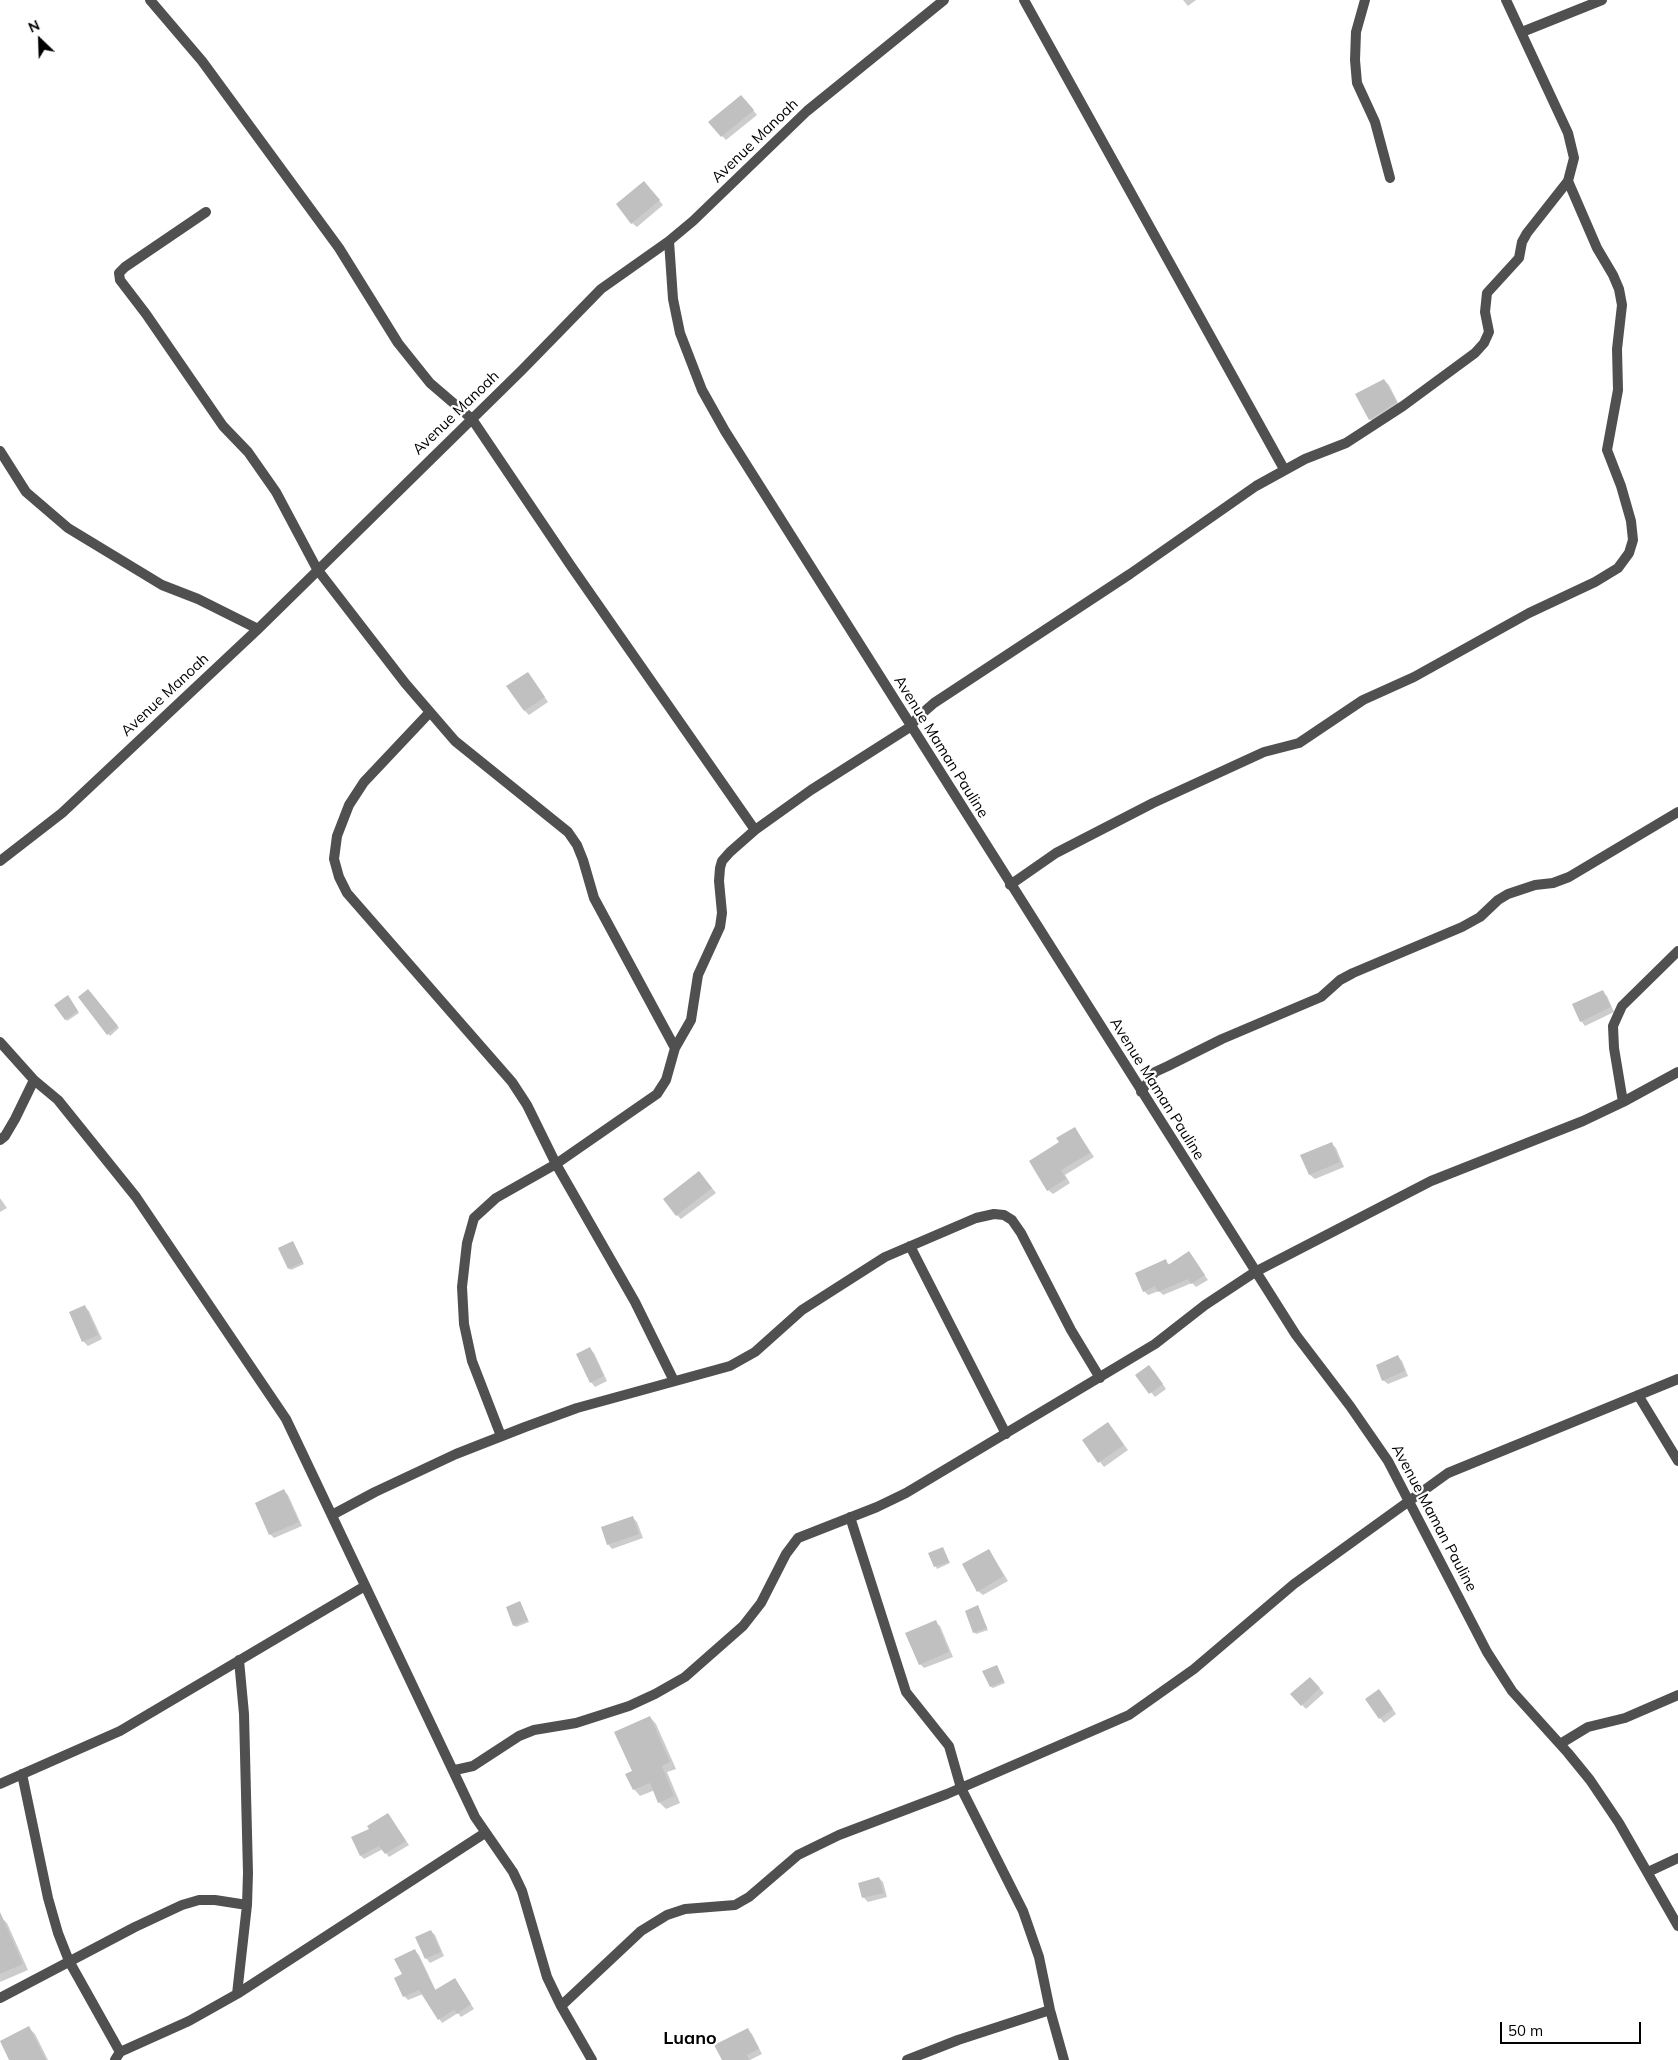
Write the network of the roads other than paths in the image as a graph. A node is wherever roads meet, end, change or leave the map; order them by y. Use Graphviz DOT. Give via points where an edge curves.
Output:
graph roads {
  1 [pos="150,0"];
  2 [pos="944,0"];
  3 [pos="1024,0"];
  4 [pos="1365,0"];
  5 [pos="1506,0"];
  6 [pos="1602,0"];
  7 [pos="1522,32"];
  8 [pos="1390,178"];
  9 [pos="1568,181"];
  10 [pos="206,212"];
  11 [pos="669,241"];
  12 [pos="472,419"];
  13 [pos="0,450"];
  14 [pos="1284,469"];
  15 [pos="318,569"];
  16 [pos="258,629"];
  17 [pos="430,712"];
  18 [pos="910,727"];
  19 [pos="1678,812"];
  20 [pos="755,830"];
  21 [pos="0,861"];
  22 [pos="1010,885"];
  23 [pos="1678,950"];
  24 [pos="0,1042"];
  25 [pos="675,1048"];
  26 [pos="1678,1072"];
  27 [pos="34,1080"];
  28 [pos="1141,1092"];
  29 [pos="1623,1102"];
  30 [pos="0,1140"];
  31 [pos="556,1164"];
  32 [pos="910,1246"];
  33 [pos="1255,1272"];
  34 [pos="1100,1378"];
  35 [pos="1678,1379"];
  36 [pos="674,1381"];
  37 [pos="1638,1395"];
  38 [pos="1006,1434"];
  39 [pos="501,1436"];
  40 [pos="1678,1461"];
  41 [pos="1410,1501"];
  42 [pos="332,1514"];
  43 [pos="850,1517"];
  44 [pos="365,1586"];
  45 [pos="240,1660"];
  46 [pos="1678,1695"];
  47 [pos="1560,1744"];
  48 [pos="455,1770"];
  49 [pos="22,1774"];
  50 [pos="0,1784"];
  51 [pos="961,1788"];
  52 [pos="484,1832"];
  53 [pos="1678,1858"];
  54 [pos="1648,1872"];
  55 [pos="247,1905"];
  56 [pos="1678,1926"];
  57 [pos="69,1961"];
  58 [pos="237,1994"];
  59 [pos="0,1998"];
  60 [pos="561,2006"];
  61 [pos="1050,2010"];
  62 [pos="118,2056"];
  63 [pos="592,2060"];
  64 [pos="908,2060"];
  65 [pos="1064,2060"];
  1 -- 12 [label="street" via="202,61 339,248 398,343 430,383"];
  2 -- 11 [label="street, Avenue Manoah" via="807,111"];
  3 -- 14 [label="street"];
  4 -- 8 [label="street" via="1356,32 1357,83 1374,122"];
  5 -- 7 [label="street"];
  6 -- 7 [label="street"];
  7 -- 9 [label="street" via="1568,133 1574,158"];
  9 -- 14 [label="street" via="1527,233 1516,263 1487,293 1488,338 1475,353 1404,406 1346,443"];
  9 -- 22 [label="street" via="1597,248 1613,275 1622,304 1617,349 1618,390 1607,450 1622,486 1631,521 1633,540 1630,553 1618,568 1595,582 1521,617 1414,677 1363,700 1299,743 1264,752 1153,803 1056,853"];
  10 -- 15 [label="street" via="125,267 118,276 222,426 248,452 276,492"];
  11 -- 12 [label="street, Avenue Manoah" via="601,288"];
  11 -- 18 [label="street, Avenue Maman Pauline" via="672,299 683,341 702,390"];
  12 -- 15 [label="street, Avenue Manoah"];
  12 -- 20 [label="street"];
  13 -- 16 [label="street" via="26,492 68,528 162,585"];
  14 -- 18 [label="street" via="934,703"];
  15 -- 16 [label="street, Avenue Manoah"];
  15 -- 17 [label="street" via="404,683"];
  16 -- 21 [label="street, Avenue Manoah" via="62,813"];
  17 -- 25 [label="street" via="455,741 568,832 583,860 594,898"];
  17 -- 31 [label="street" via="364,782 349,805 337,836 334,859 347,894 512,1082"];
  18 -- 20 [label="street"];
  18 -- 22 [label="street, Avenue Maman Pauline"];
  19 -- 28 [label="street" via="1569,877 1508,894 1462,927 1353,973 1321,997 1155,1072"];
  20 -- 25 [label="street" via="722,861 720,927 696,981 691,1020"];
  22 -- 28 [label="street, Avenue Maman Pauline"];
  23 -- 29 [label="street" via="1622,1006 1613,1026"];
  24 -- 27 [label="street"];
  25 -- 31 [label="street" via="666,1080 657,1094"];
  26 -- 29 [label="street"];
  27 -- 30 [label="street" via="15,1119"];
  27 -- 42 [label="street" via="58,1100 136,1197 207,1300 286,1419"];
  28 -- 33 [label="street, Avenue Maman Pauline"];
  29 -- 33 [label="street" via="1431,1181"];
  31 -- 36 [label="street" via="635,1302"];
  31 -- 39 [label="street" via="482,1208 474,1218 467,1243 462,1287 464,1324 472,1362"];
  32 -- 34 [label="street" via="985,1216 1004,1215 1012,1220"];
  32 -- 36 [label="street" via="885,1257 802,1310 745,1358 711,1372"];
  32 -- 38 [label="street"];
  33 -- 34 [label="street" via="1155,1344"];
  33 -- 41 [label="street, Avenue Maman Pauline" via="1296,1335 1373,1437"];
  34 -- 38 [label="street"];
  35 -- 37 [label="street"];
  36 -- 39 [label="street" via="578,1408"];
  37 -- 40 [label="street"];
  37 -- 41 [label="street" via="1448,1473"];
  38 -- 43 [label="street" via="906,1493"];
  39 -- 42 [label="street" via="456,1454"];
  41 -- 47 [label="street, Avenue Maman Pauline" via="1497,1667 1512,1691"];
  41 -- 51 [label="street" via="1294,1584 1194,1669 1129,1714"];
  42 -- 44 [label="street"];
  43 -- 48 [label="street" via="798,1538 786,1554 761,1603 743,1626 685,1677 629,1706 519,1736 473,1766"];
  43 -- 51 [label="street" via="906,1692 949,1746"];
  44 -- 45 [label="street"];
  44 -- 48 [label="street"];
  45 -- 49 [label="street" via="120,1731"];
  45 -- 55 [label="street" via="248,1830"];
  46 -- 47 [label="street" via="1625,1718 1588,1727"];
  47 -- 54 [label="street, Avenue Maman Pauline" via="1605,1801"];
  48 -- 52 [label="street"];
  49 -- 50 [label="street"];
  49 -- 57 [label="street" via="48,1898"];
  51 -- 60 [label="street" via="798,1854 749,1897 735,1905 686,1909 667,1915 641,1931"];
  51 -- 61 [label="street" via="1023,1911 1039,1957"];
  52 -- 58 [label="street"];
  52 -- 60 [label="street" via="513,1872 522,1891 540,1957"];
  53 -- 54 [label="street"];
  54 -- 56 [label="street, Avenue Maman Pauline"];
  55 -- 57 [label="street" via="215,1900 182,1905"];
  55 -- 58 [label="street"];
  57 -- 59 [label="street"];
  57 -- 62 [label="street"];
  58 -- 62 [label="street"];
  60 -- 63 [label="street"];
  61 -- 64 [label="street"];
  61 -- 65 [label="street"];
}
